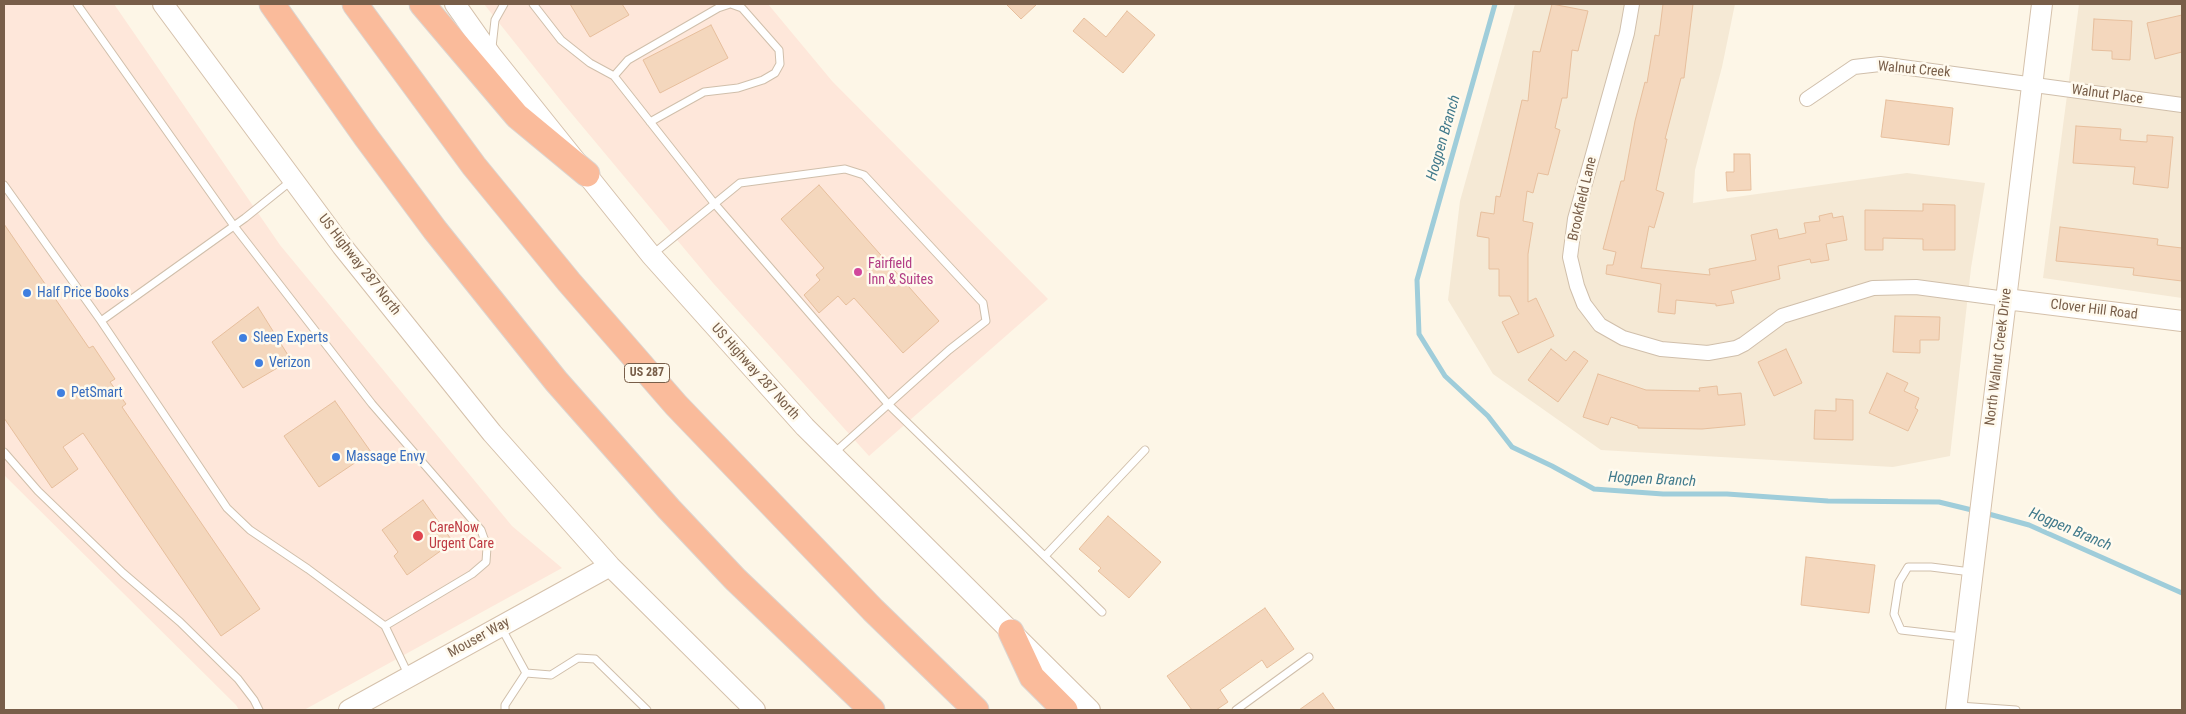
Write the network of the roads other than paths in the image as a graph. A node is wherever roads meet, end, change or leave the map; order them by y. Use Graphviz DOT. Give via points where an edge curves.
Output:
graph roads {
  1 [pos="77,4"];
  2 [pos="163,4"];
  3 [pos="272,4"];
  4 [pos="355,4"];
  5 [pos="422,4"];
  6 [pos="455,4"];
  7 [pos="504,4"];
  8 [pos="534,4"];
  9 [pos="730,4"];
  10 [pos="1632,4"];
  11 [pos="2042,4"];
  12 [pos="491,55"];
  13 [pos="614,76"];
  14 [pos="2031,84"];
  15 [pos="1807,99"];
  16 [pos="2182,105"];
  17 [pos="650,122"];
  18 [pos="587,174"];
  19 [pos="293,179"];
  20 [pos="4,185"];
  21 [pos="714,203"];
  22 [pos="234,226"];
  23 [pos="652,256"];
  24 [pos="2006,299"];
  25 [pos="101,320"];
  26 [pos="2182,321"];
  27 [pos="888,404"];
  28 [pos="1145,450"];
  29 [pos="4,452"];
  30 [pos="832,455"];
  31 [pos="1045,556"];
  32 [pos="610,566"];
  33 [pos="1972,572"];
  34 [pos="1102,612"];
  35 [pos="385,626"];
  36 [pos="501,626"];
  37 [pos="1011,632"];
  38 [pos="1964,637"];
  39 [pos="1309,657"];
  40 [pos="526,673"];
  41 [pos="409,677"];
  42 [pos="1956,708"];
  43 [pos="260,710"];
  44 [pos="349,710"];
  45 [pos="505,710"];
  46 [pos="647,710"];
  47 [pos="755,710"];
  48 [pos="872,710"];
  49 [pos="976,710"];
  50 [pos="1066,710"];
  51 [pos="1090,710"];
  52 [pos="1236,710"];
  53 [pos="2016,710"];
  1 -- 22 [label="lane"];
  2 -- 19 [label="main road, US Highway 287 North"];
  3 -- 48 [label="highway" via="435,230 556,381 735,580"];
  4 -- 49 [label="highway, US 287" via="474,166 670,398 873,610"];
  5 -- 18 [label="highway" via="517,116"];
  6 -- 12 [label="main road, US Highway 287 North"];
  7 -- 12 [label="lane" via="495,20"];
  8 -- 13 [label="lane" via="561,40 590,63"];
  9 -- 13 [label="lane" via="628,60"];
  9 -- 17 [label="lane" via="742,8 779,50 780,64 775,73 738,88 704,92"];
  10 -- 24 [label="street, Brookfield Lane" via="1576,219 1570,256 1584,304 1600,325 1623,338 1661,349 1708,352 1736,348 1782,316 1873,288 1916,287"];
  11 -- 14 [label="main road, North Walnut Creek Drive"];
  12 -- 18 [label="main road, US Highway 287 North"];
  13 -- 17 [label="lane"];
  14 -- 15 [label="street, Walnut Creek" via="1880,64 1854,67"];
  14 -- 16 [label="street, Walnut Place"];
  14 -- 24 [label="main road, North Walnut Creek Drive"];
  17 -- 21 [label="lane"];
  18 -- 23 [label="main road, US Highway 287 North"];
  19 -- 22 [label="lane"];
  19 -- 32 [label="main road, US Highway 287 North" via="342,246 492,433"];
  20 -- 25 [label="lane"];
  21 -- 23 [label="lane"];
  21 -- 27 [label="lane"];
  21 -- 27 [label="lane" via="740,183 845,168 864,175 983,303 986,320"];
  22 -- 25 [label="lane"];
  22 -- 35 [label="lane" via="372,404 480,530 487,547 486,562 472,574"];
  23 -- 30 [label="main road, US Highway 287 North"];
  24 -- 26 [label="main road, Clover Hill Road"];
  24 -- 33 [label="main road, North Walnut Creek Drive"];
  25 -- 35 [label="lane" via="227,508 250,530"];
  27 -- 30 [label="lane"];
  27 -- 31 [label="lane"];
  28 -- 31 [label="lane"];
  29 -- 43 [label="lane" via="38,491 238,679"];
  30 -- 37 [label="main road, US Highway 287 North"];
  31 -- 34 [label="lane"];
  32 -- 36 [label="main road, Mouser Way"];
  32 -- 47 [label="main road, US Highway 287 North"];
  33 -- 38 [label="main road, North Walnut Creek Drive"];
  33 -- 38 [label="lane" via="1908,568 1899,582 1894,614 1901,630"];
  35 -- 41 [label="lane"];
  36 -- 40 [label="lane"];
  36 -- 41 [label="main road, Mouser Way"];
  37 -- 50 [label="highway" via="1032,677"];
  37 -- 51 [label="main road, US Highway 287 North"];
  38 -- 42 [label="main road, North Walnut Creek Drive"];
  39 -- 52 [label="lane"];
  40 -- 45 [label="lane"];
  40 -- 46 [label="lane" via="551,676 578,658 595,659"];
  41 -- 44 [label="main road, Mouser Way"];
  42 -- 53 [label="lane"];
}
